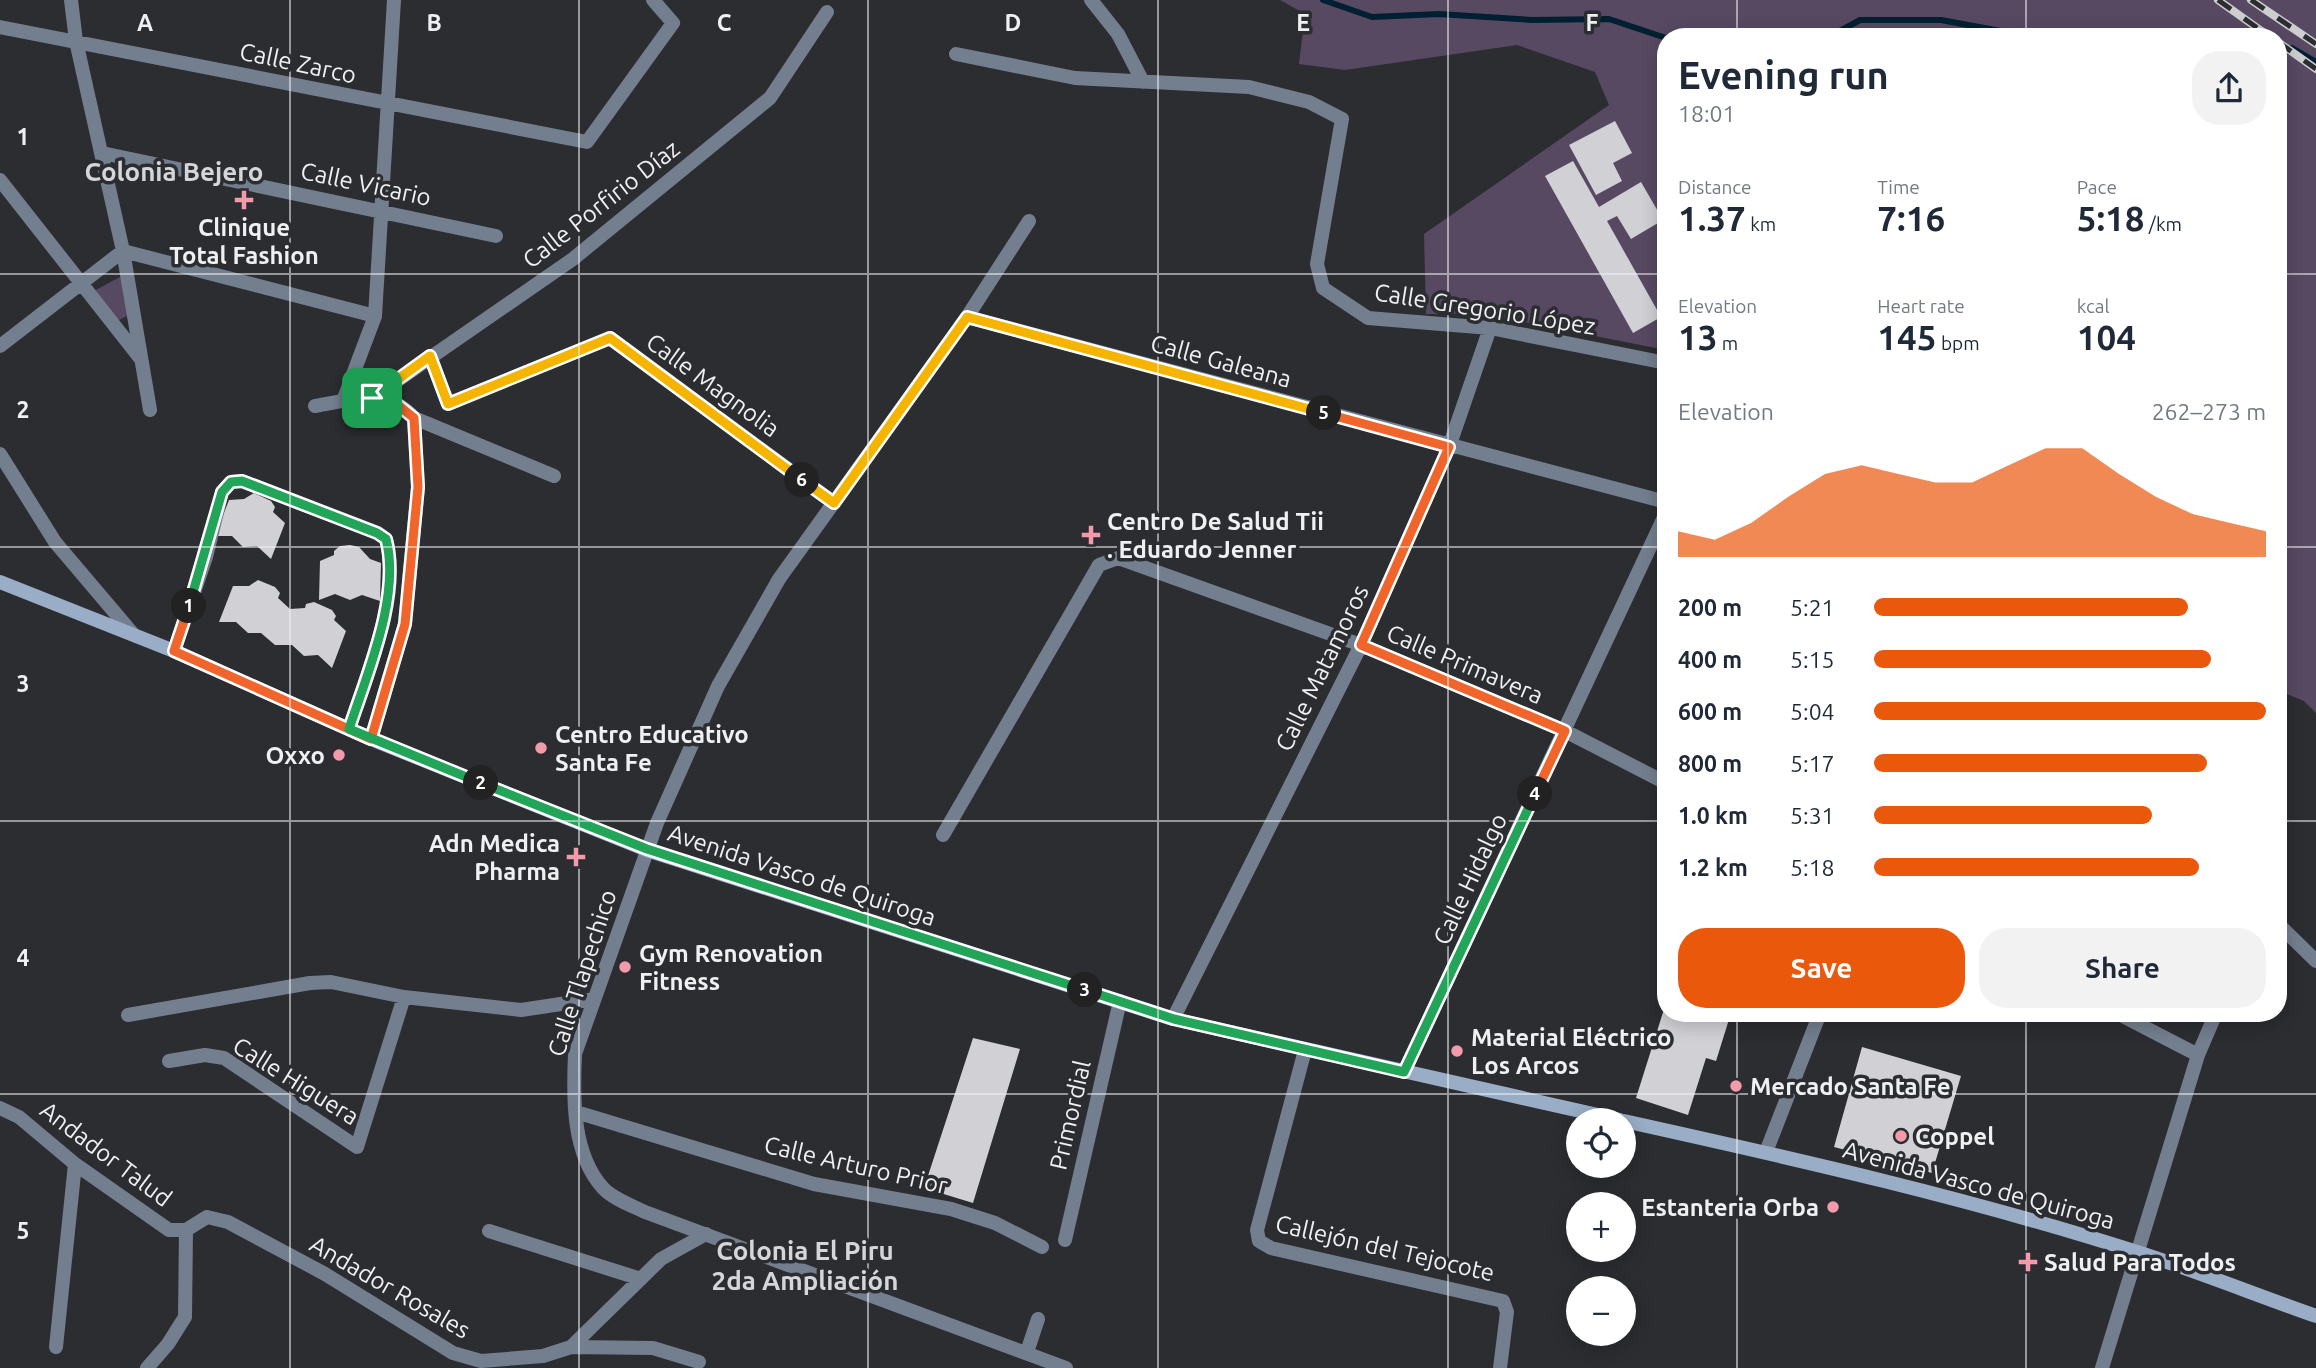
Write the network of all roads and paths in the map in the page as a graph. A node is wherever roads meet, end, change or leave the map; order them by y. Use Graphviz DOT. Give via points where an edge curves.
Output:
graph roads {
  1 [pos="71,0"];
  2 [pos="394,0"];
  3 [pos="653,0"];
  4 [pos="1091,0"];
  5 [pos="827,12"];
  6 [pos="0,27"];
  7 [pos="76,41"];
  8 [pos="956,54"];
  9 [pos="1143,82"];
  10 [pos="388,105"];
  11 [pos="102,153"];
  12 [pos="0,180"];
  13 [pos="381,210"];
  14 [pos="1029,221"];
  15 [pos="496,236"];
  16 [pos="123,251"];
  17 [pos="82,283"];
  18 [pos="375,316"];
  19 [pos="967,317"];
  20 [pos="1490,328"];
  21 [pos="0,346"];
  22 [pos="430,356"];
  23 [pos="141,359"];
  24 [pos="1657,361"];
  25 [pos="372,398"];
  26 [pos="343,401"];
  27 [pos="314,406"];
  28 [pos="150,410"];
  29 [pos="414,418"];
  30 [pos="1449,447"];
  31 [pos="0,454"];
  32 [pos="554,476"];
  33 [pos="1657,500"];
  34 [pos="834,503"];
  35 [pos="1657,532"];
  36 [pos="0,582"];
  37 [pos="133,634"];
  38 [pos="1361,645"];
  39 [pos="174,651"];
  40 [pos="349,729"];
  41 [pos="1565,731"];
  42 [pos="371,739"];
  43 [pos="1657,778"];
  44 [pos="943,835"];
  45 [pos="647,849"];
  46 [pos="2287,933"];
  47 [pos="2316,961"];
  48 [pos="404,997"];
  49 [pos="594,999"];
  50 [pos="1120,1001"];
  51 [pos="128,1015"];
  52 [pos="1174,1019"];
  53 [pos="1817,1022"];
  54 [pos="2133,1022"];
  55 [pos="2212,1022"];
  56 [pos="1305,1050"];
  57 [pos="2197,1055"];
  58 [pos="169,1061"];
  59 [pos="1404,1072"];
  60 [pos="0,1108"];
  61 [pos="1568,1108"];
  62 [pos="576,1112"];
  63 [pos="1636,1123"];
  64 [pos="1766,1152"];
  65 [pos="75,1164"];
  66 [pos="186,1230"];
  67 [pos="489,1231"];
  68 [pos="706,1234"];
  69 [pos="1065,1240"];
  70 [pos="1042,1247"];
  71 [pos="2137,1252"];
  72 [pos="640,1279"];
  73 [pos="2316,1316"];
  74 [pos="1038,1319"];
  75 [pos="55,1347"];
  76 [pos="571,1347"];
  77 [pos="1027,1352"];
  78 [pos="699,1362"];
  79 [pos="147,1368"];
  80 [pos="1066,1368"];
  81 [pos="1500,1368"];
  82 [pos="2102,1368"];
  1 -- 7 [label="street"];
  2 -- 10 [label="street"];
  3 -- 10 [label="street, Calle Zarco" via="673,23 587,142"];
  4 -- 9 [label="street" via="1118,34"];
  5 -- 22 [label="street, Calle Porfirio Díaz" via="770,98 573,259"];
  6 -- 7 [label="street, Calle Zarco"];
  7 -- 10 [label="street, Calle Zarco"];
  7 -- 11 [label="street"];
  8 -- 9 [label="street, Calle Gregorio López" via="1075,78"];
  9 -- 20 [label="street, Calle Gregorio López" via="1249,87 1309,102 1342,120 1317,264 1323,288 1368,318"];
  10 -- 13 [label="street"];
  11 -- 13 [label="street, Calle Vicario"];
  11 -- 16 [label="street"];
  12 -- 17 [label="street"];
  13 -- 15 [label="street, Calle Vicario"];
  13 -- 18 [label="street"];
  14 -- 19 [label="street"];
  16 -- 17 [label="street"];
  16 -- 18 [label="street"];
  16 -- 23 [label="street"];
  17 -- 21 [label="street"];
  17 -- 23 [label="street"];
  18 -- 26 [label="street"];
  19 -- 30 [label="street, Calle Galeana"];
  19 -- 34 [label="street"];
  20 -- 24 [label="street, Calle Gregorio López"];
  20 -- 30 [label="street, Calle Matamoros"];
  22 -- 25 [label="street, Calle Porfirio Díaz"];
  22 -- 34 [label="street, Calle Magnolia" via="448,404 610,338"];
  23 -- 28 [label="street"];
  25 -- 26 [label="street"];
  25 -- 29 [label="street" via="393,401"];
  26 -- 27 [label="street"];
  29 -- 32 [label="street"];
  29 -- 42 [label="street" via="418,487 405,624"];
  30 -- 33 [label="street, Calle Galeana"];
  30 -- 38 [label="street, Calle Matamoros"];
  31 -- 37 [label="street" via="55,542"];
  34 -- 45 [label="street" via="779,579 718,686"];
  35 -- 41 [label="street, Calle Hidalgo"];
  36 -- 37 [label="main road, Avenida Vasco de Quiroga"];
  37 -- 39 [label="main road, Avenida Vasco de Quiroga"];
  38 -- 41 [label="street, Calle Primavera"];
  38 -- 44 [label="street, Calle Primavera" via="1140,564 1118,558 1100,565"];
  38 -- 52 [label="street, Calle Matamoros"];
  39 -- 40 [label="main road, Avenida Vasco de Quiroga"];
  39 -- 40 [label="street" via="222,492 231,482 242,481 377,533 386,539 389,550 388,591 380,634"];
  40 -- 42 [label="main road, Avenida Vasco de Quiroga"];
  41 -- 43 [label="street, Calle Primavera"];
  41 -- 59 [label="street, Calle Hidalgo"];
  42 -- 45 [label="main road, Avenida Vasco de Quiroga"];
  45 -- 49 [label="street, Calle Tlapechico"];
  45 -- 50 [label="main road, Avenida Vasco de Quiroga"];
  46 -- 47 [label="street"];
  48 -- 49 [label="street" via="521,1010"];
  48 -- 51 [label="street" via="331,982 310,983"];
  48 -- 58 [label="street, Calle Higuera" via="357,1147 224,1058 205,1055"];
  49 -- 62 [label="street, Calle Tlapechico" via="575,1054"];
  50 -- 52 [label="main road, Avenida Vasco de Quiroga"];
  50 -- 69 [label="street, Primordial"];
  52 -- 56 [label="main road, Avenida Vasco de Quiroga"];
  53 -- 64 [label="street"];
  54 -- 57 [label="street"];
  55 -- 57 [label="street"];
  56 -- 59 [label="main road, Avenida Vasco de Quiroga"];
  56 -- 81 [label="street, Callejón del Tejocote" via="1258,1230 1259,1241 1271,1248 1503,1301 1507,1312"];
  57 -- 71 [label="street"];
  59 -- 61 [label="main road, Avenida Vasco de Quiroga"];
  60 -- 65 [label="street, Andador Talud"];
  62 -- 68 [label="street, Calle Tlapechico" via="580,1145 605,1190 645,1212"];
  62 -- 70 [label="street, Calle Arturo Prior" via="814,1184 951,1209 995,1223"];
  63 -- 64 [label="main road, Avenida Vasco de Quiroga"];
  64 -- 71 [label="main road, Avenida Vasco de Quiroga"];
  65 -- 66 [label="street, Andador Talud" via="169,1230"];
  65 -- 75 [label="street"];
  66 -- 76 [label="street, Andador Rosales" via="207,1217 228,1222 325,1274 453,1353 481,1361 512,1361"];
  66 -- 79 [label="street" via="185,1317"];
  67 -- 72 [label="street"];
  68 -- 72 [label="street, Andador Rosales" via="661,1259"];
  68 -- 77 [label="street"];
  71 -- 73 [label="main road, Avenida Vasco de Quiroga"];
  71 -- 82 [label="street"];
  72 -- 76 [label="street, Andador Rosales"];
  74 -- 77 [label="street"];
  76 -- 78 [label="street" via="653,1348"];
  77 -- 80 [label="street"];
}
